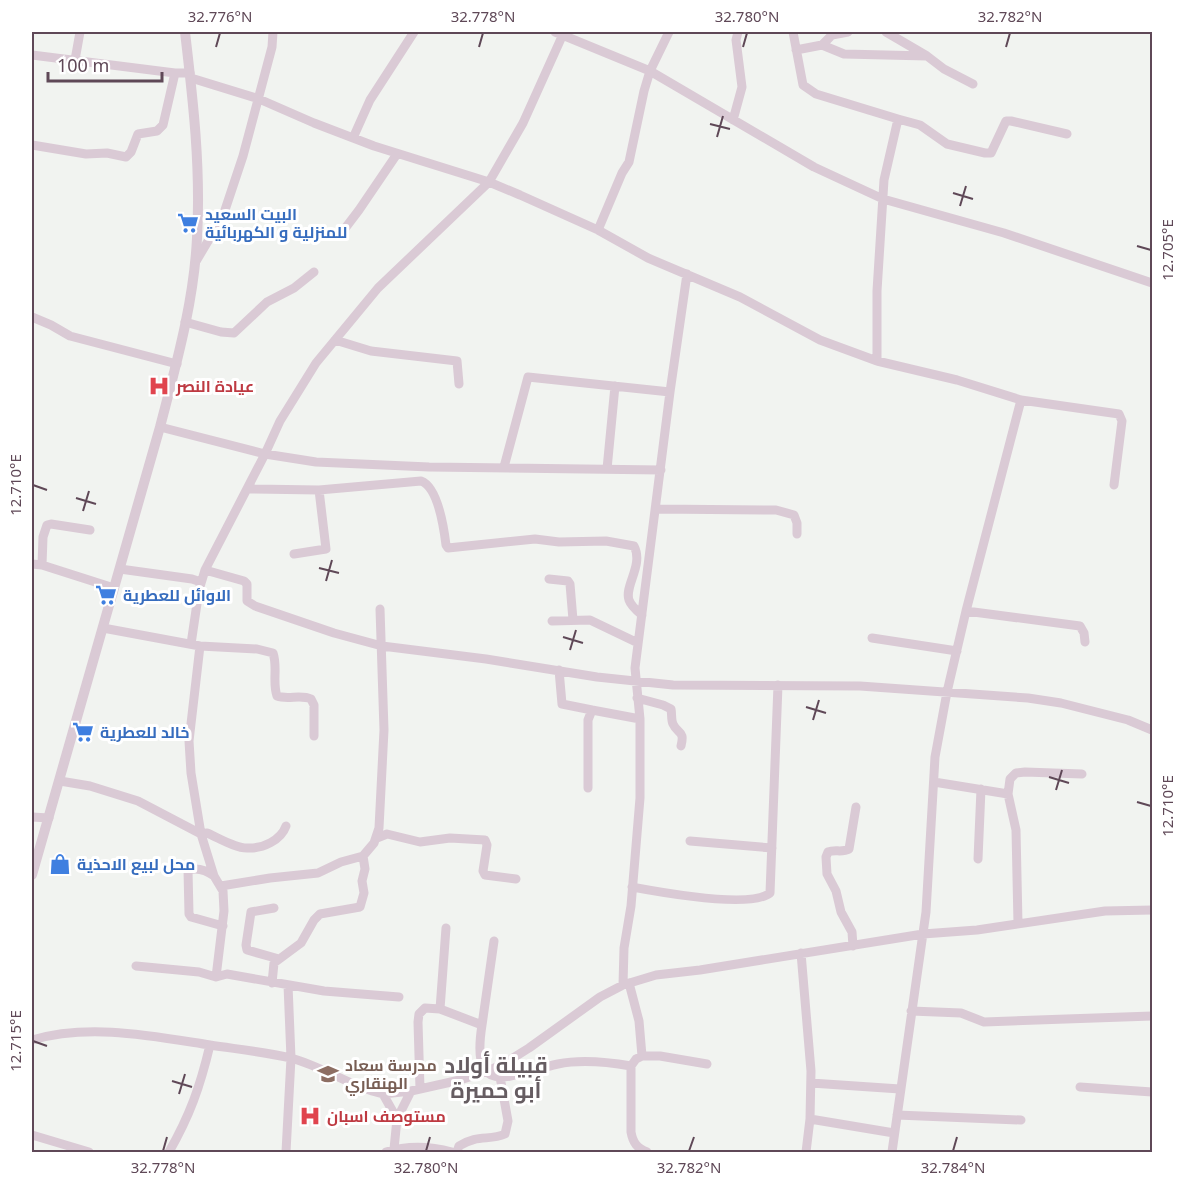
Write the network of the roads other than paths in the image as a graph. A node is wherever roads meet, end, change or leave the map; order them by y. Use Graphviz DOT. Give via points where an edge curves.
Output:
graph roads {
  1 [pos="80,32"];
  2 [pos="185,32"];
  3 [pos="273,32"];
  4 [pos="414,32"];
  5 [pos="561,32"];
  6 [pos="669,32"];
  7 [pos="738,32"];
  8 [pos="793,32"];
  9 [pos="848,32"];
  10 [pos="886,32"];
  11 [pos="822,45"];
  12 [pos="796,50"];
  13 [pos="32,55"];
  14 [pos="927,56"];
  15 [pos="75,60"];
  16 [pos="650,71"];
  17 [pos="175,73"];
  18 [pos="190,76"];
  19 [pos="973,84"];
  20 [pos="259,99"];
  21 [pos="898,119"];
  22 [pos="733,120"];
  23 [pos="1067,134"];
  24 [pos="353,138"];
  25 [pos="32,145"];
  26 [pos="397,154"];
  27 [pos="489,182"];
  28 [pos="883,199"];
  29 [pos="598,230"];
  30 [pos="340,235"];
  31 [pos="195,263"];
  32 [pos="314,272"];
  33 [pos="687,274"];
  34 [pos="1152,283"];
  35 [pos="32,317"];
  36 [pos="185,322"];
  37 [pos="335,340"];
  38 [pos="877,361"];
  39 [pos="177,364"];
  40 [pos="459,384"];
  41 [pos="615,386"];
  42 [pos="670,392"];
  43 [pos="1021,400"];
  44 [pos="160,426"];
  45 [pos="265,454"];
  46 [pos="504,467"];
  47 [pos="607,469"];
  48 [pos="661,470"];
  49 [pos="1114,485"];
  50 [pos="248,489"];
  51 [pos="320,490"];
  52 [pos="656,509"];
  53 [pos="90,530"];
  54 [pos="798,534"];
  55 [pos="294,554"];
  56 [pos="37,564"];
  57 [pos="120,569"];
  58 [pos="205,570"];
  59 [pos="549,579"];
  60 [pos="201,582"];
  61 [pos="114,588"];
  62 [pos="380,609"];
  63 [pos="966,611"];
  64 [pos="642,615"];
  65 [pos="573,620"];
  66 [pos="552,621"];
  67 [pos="103,628"];
  68 [pos="872,638"];
  69 [pos="1085,642"];
  70 [pos="638,643"];
  71 [pos="196,645"];
  72 [pos="382,646"];
  73 [pos="957,651"];
  74 [pos="559,670"];
  75 [pos="635,682"];
  76 [pos="778,685"];
  77 [pos="947,693"];
  78 [pos="637,698"];
  79 [pos="592,710"];
  80 [pos="640,718"];
  81 [pos="1152,730"];
  82 [pos="314,736"];
  83 [pos="681,746"];
  84 [pos="1082,774"];
  85 [pos="60,781"];
  86 [pos="934,782"];
  87 [pos="588,788"];
  88 [pos="981,789"];
  89 [pos="1008,794"];
  90 [pos="856,807"];
  91 [pos="32,817"];
  92 [pos="49,818"];
  93 [pos="286,826"];
  94 [pos="201,834"];
  95 [pos="376,838"];
  96 [pos="690,841"];
  97 [pos="772,848"];
  98 [pos="363,856"];
  99 [pos="978,860"];
  100 [pos="32,875"];
  101 [pos="214,876"];
  102 [pos="516,879"];
  103 [pos="221,886"];
  104 [pos="632,887"];
  105 [pos="274,908"];
  106 [pos="1152,909"];
  107 [pos="1018,924"];
  108 [pos="223,926"];
  109 [pos="446,928"];
  110 [pos="923,934"];
  111 [pos="494,941"];
  112 [pos="853,946"];
  113 [pos="801,953"];
  114 [pos="279,959"];
  115 [pos="136,966"];
  116 [pos="216,977"];
  117 [pos="272,982"];
  118 [pos="626,984"];
  119 [pos="288,985"];
  120 [pos="399,997"];
  121 [pos="440,1010"];
  122 [pos="911,1011"];
  123 [pos="1152,1016"];
  124 [pos="482,1025"];
  125 [pos="32,1040"];
  126 [pos="210,1045"];
  127 [pos="642,1056"];
  128 [pos="291,1058"];
  129 [pos="707,1064"];
  130 [pos="631,1066"];
  131 [pos="485,1072"];
  132 [pos="500,1077"];
  133 [pos="811,1083"];
  134 [pos="1080,1087"];
  135 [pos="900,1089"];
  136 [pos="415,1090"];
  137 [pos="1152,1092"];
  138 [pos="383,1094"];
  139 [pos="897,1115"];
  140 [pos="397,1119"];
  141 [pos="810,1119"];
  142 [pos="1021,1120"];
  143 [pos="894,1133"];
  144 [pos="32,1136"];
  145 [pos="390,1151"];
  146 [pos="89,1152"];
  147 [pos="169,1152"];
  148 [pos="286,1152"];
  149 [pos="454,1152"];
  150 [pos="647,1152"];
  151 [pos="806,1152"];
  152 [pos="892,1152"];
  1 -- 15 [label="street"];
  2 -- 18 [label="street"];
  3 -- 20 [label="street"];
  4 -- 24 [label="street" via="370,100"];
  5 -- 16 [label="street"];
  5 -- 27 [label="street" via="523,123"];
  6 -- 16 [label="street"];
  7 -- 22 [label="street" via="742,87"];
  8 -- 12 [label="street"];
  9 -- 11 [label="street" via="832,35"];
  10 -- 14 [label="street"];
  11 -- 12 [label="street"];
  11 -- 14 [label="street" via="844,54"];
  12 -- 21 [label="street" via="803,85 808,90"];
  13 -- 15 [label="street"];
  14 -- 19 [label="street"];
  15 -- 17 [label="street"];
  16 -- 22 [label="street"];
  16 -- 29 [label="street" via="629,162"];
  17 -- 18 [label="street"];
  17 -- 25 [label="street" via="163,125 157,131 138,134 126,157"];
  18 -- 20 [label="street"];
  18 -- 31 [label="street" via="199,177"];
  20 -- 24 [label="street"];
  20 -- 31 [label="street" via="220,223"];
  21 -- 23 [label="street" via="920,125 947,144 985,153 991,153 1005,121"];
  21 -- 28 [label="street"];
  22 -- 28 [label="street" via="814,167"];
  24 -- 26 [label="street"];
  26 -- 27 [label="street"];
  26 -- 30 [label="street"];
  27 -- 29 [label="street"];
  27 -- 37 [label="street" via="378,288"];
  28 -- 34 [label="street" via="1025,240"];
  28 -- 38 [label="street"];
  29 -- 33 [label="street"];
  31 -- 36 [label="street"];
  32 -- 36 [label="street" via="267,302 234,333"];
  33 -- 38 [label="street" via="740,297 804,333"];
  33 -- 42 [label="street"];
  35 -- 39 [label="street" via="70,336"];
  36 -- 39 [label="street"];
  37 -- 40 [label="street" via="371,351 458,361"];
  37 -- 45 [label="street" via="293,399"];
  38 -- 43 [label="street"];
  39 -- 44 [label="street"];
  41 -- 42 [label="street"];
  41 -- 46 [label="street" via="528,376"];
  41 -- 47 [label="street"];
  42 -- 48 [label="street"];
  43 -- 49 [label="street" via="1119,414 1122,422"];
  43 -- 63 [label="street"];
  44 -- 45 [label="street"];
  44 -- 57 [label="street"];
  45 -- 46 [label="street" via="316,462"];
  45 -- 50 [label="street"];
  46 -- 47 [label="street"];
  47 -- 48 [label="street"];
  48 -- 52 [label="street"];
  50 -- 51 [label="street"];
  50 -- 58 [label="street"];
  51 -- 55 [label="street" via="326,549"];
  51 -- 64 [label="street" via="424,482 430,486 437,504 448,548 535,539 606,541 634,546 636,566 628,595"];
  52 -- 54 [label="street" via="776,510 794,515"];
  52 -- 64 [label="street"];
  53 -- 56 [label="street" via="47,525"];
  56 -- 61 [label="street"];
  57 -- 60 [label="street"];
  57 -- 61 [label="street"];
  58 -- 60 [label="street"];
  58 -- 72 [label="street" via="244,581 247,601 255,606"];
  59 -- 65 [label="street" via="570,584"];
  60 -- 71 [label="street"];
  61 -- 67 [label="street"];
  62 -- 72 [label="street"];
  63 -- 69 [label="street" via="1080,626"];
  63 -- 73 [label="street"];
  64 -- 70 [label="street"];
  65 -- 66 [label="street"];
  65 -- 70 [label="street" via="590,620"];
  67 -- 71 [label="street"];
  67 -- 85 [label="street"];
  68 -- 73 [label="street"];
  70 -- 75 [label="street"];
  71 -- 82 [label="street" via="273,653 277,696 311,699"];
  71 -- 94 [label="street" via="189,741"];
  72 -- 74 [label="street"];
  72 -- 95 [label="street" via="384,730"];
  73 -- 77 [label="street"];
  74 -- 75 [label="street"];
  74 -- 79 [label="street" via="562,704"];
  75 -- 76 [label="street"];
  75 -- 78 [label="street"];
  76 -- 77 [label="street"];
  76 -- 97 [label="street"];
  77 -- 81 [label="street" via="1061,703"];
  77 -- 86 [label="street"];
  78 -- 80 [label="street"];
  78 -- 83 [label="street" via="671,709 674,727 683,738"];
  79 -- 80 [label="street"];
  79 -- 87 [label="street" via="588,720"];
  80 -- 104 [label="street" via="640,798"];
  84 -- 89 [label="street" via="1016,773 1010,779"];
  85 -- 92 [label="street"];
  85 -- 94 [label="street" via="138,801"];
  86 -- 88 [label="street"];
  86 -- 110 [label="street"];
  88 -- 89 [label="street"];
  88 -- 99 [label="street"];
  89 -- 107 [label="street" via="1016,830"];
  90 -- 112 [label="street" via="849,849 832,850 826,857 827,874 852,932"];
  91 -- 92 [label="street"];
  92 -- 100 [label="street"];
  93 -- 94 [label="street" via="277,840 249,848"];
  94 -- 101 [label="street"];
  95 -- 98 [label="street"];
  95 -- 102 [label="street" via="387,834 420,842 450,838 485,840 484,875"];
  96 -- 97 [label="street"];
  97 -- 104 [label="street" via="771,890 765,896 701,898"];
  98 -- 103 [label="street" via="318,873"];
  98 -- 114 [label="street" via="364,893 360,907 320,914 301,943"];
  101 -- 103 [label="street"];
  101 -- 108 [label="street" via="206,870 188,870 189,914"];
  103 -- 108 [label="street"];
  104 -- 118 [label="street" via="624,948"];
  105 -- 114 [label="street" via="251,912 246,945 247,950"];
  106 -- 107 [label="street" via="1105,910"];
  107 -- 110 [label="street"];
  108 -- 116 [label="street"];
  109 -- 121 [label="street"];
  110 -- 112 [label="street"];
  110 -- 122 [label="street"];
  111 -- 124 [label="street"];
  112 -- 113 [label="street"];
  113 -- 118 [label="street" via="656,975"];
  113 -- 133 [label="street"];
  114 -- 117 [label="street" via="273,967"];
  115 -- 116 [label="street"];
  116 -- 117 [label="street" via="227,974"];
  117 -- 119 [label="street"];
  118 -- 127 [label="street" via="639,1021"];
  118 -- 131 [label="street"];
  119 -- 120 [label="street"];
  119 -- 128 [label="street"];
  121 -- 124 [label="street"];
  121 -- 136 [label="street" via="425,1008 419,1014"];
  122 -- 123 [label="street" via="961,1013 984,1022"];
  122 -- 135 [label="street"];
  124 -- 131 [label="street" via="480,1057"];
  125 -- 126 [label="street" via="93,1032"];
  126 -- 128 [label="street"];
  126 -- 147 [label="street" via="187,1121"];
  127 -- 129 [label="street"];
  127 -- 130 [label="street"];
  128 -- 138 [label="street"];
  128 -- 148 [label="street"];
  130 -- 132 [label="street" via="572,1062"];
  130 -- 150 [label="street" via="631,1132 633,1142"];
  131 -- 132 [label="street"];
  131 -- 136 [label="street"];
  132 -- 149 [label="street" via="508,1121 505,1134 475,1138"];
  133 -- 135 [label="street"];
  133 -- 141 [label="street"];
  134 -- 137 [label="street"];
  135 -- 139 [label="street"];
  136 -- 138 [label="street"];
  136 -- 140 [label="street"];
  138 -- 140 [label="street"];
  139 -- 142 [label="street"];
  139 -- 143 [label="street"];
  140 -- 145 [label="street"];
  141 -- 143 [label="street"];
  141 -- 151 [label="street"];
  143 -- 152 [label="street"];
  144 -- 146 [label="street"];
  145 -- 149 [label="street" via="418,1147"];
}
